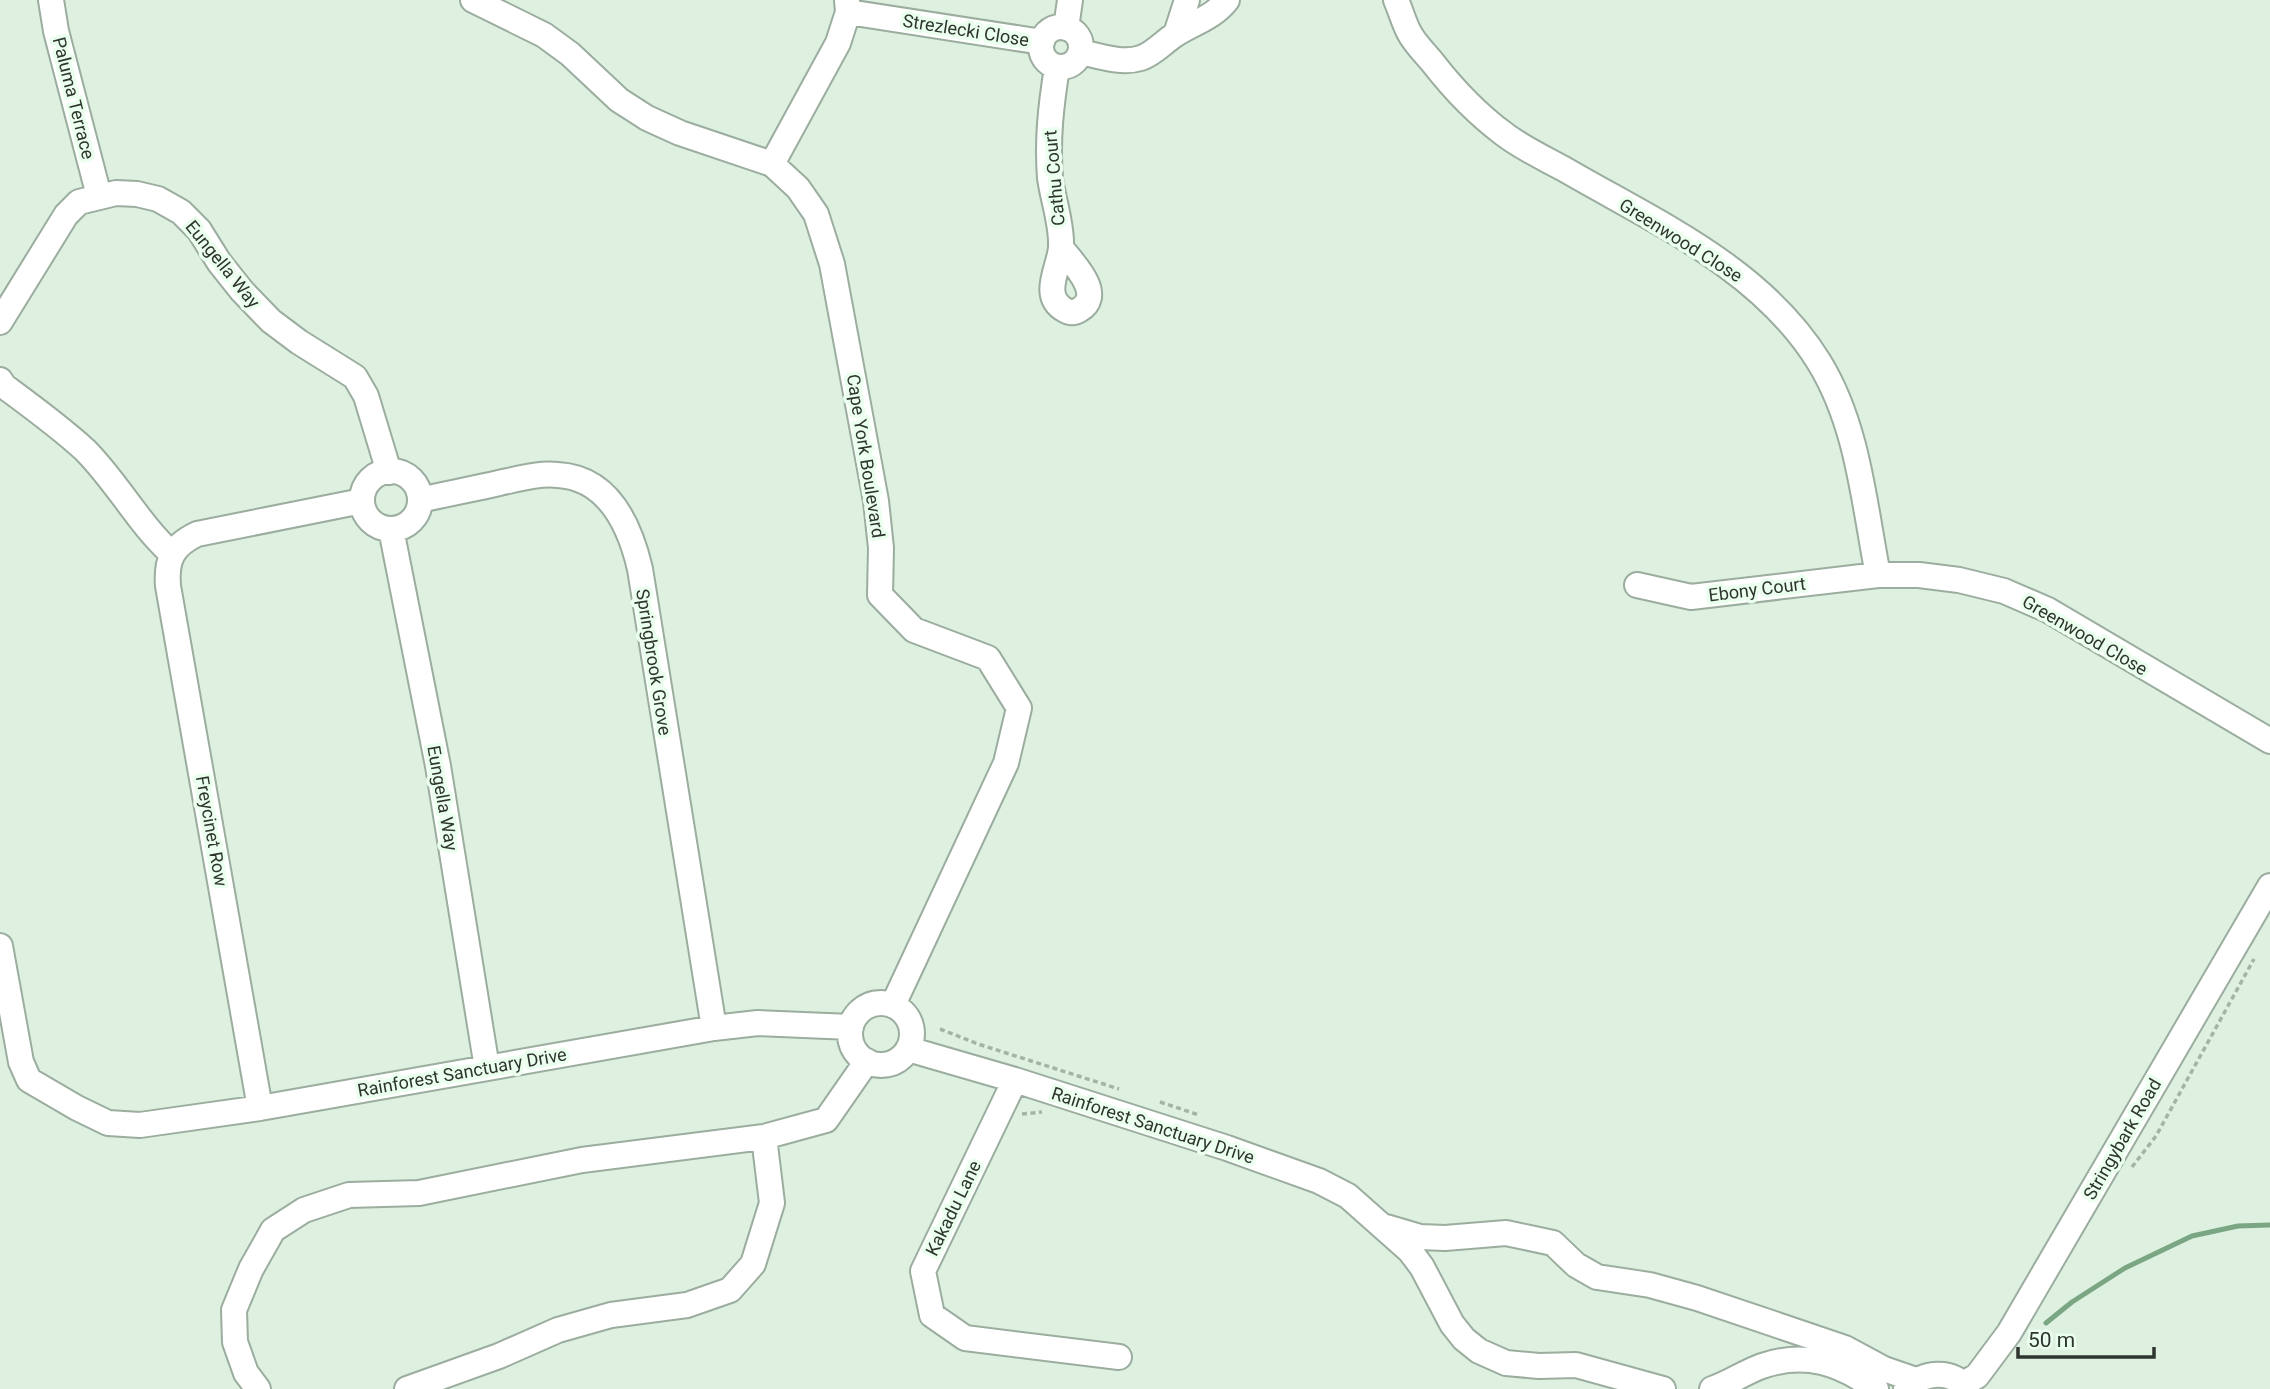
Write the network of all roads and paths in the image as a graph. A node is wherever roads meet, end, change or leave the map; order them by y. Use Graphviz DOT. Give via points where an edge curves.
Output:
graph roads {
  1 [pos="51,0"];
  2 [pos="473,0"];
  3 [pos="1070,0"];
  4 [pos="1187,0"];
  5 [pos="1227,0"];
  6 [pos="1396,0"];
  7 [pos="847,6"];
  8 [pos="1066,28"];
  9 [pos="1176,34"];
  10 [pos="1042,42"];
  11 [pos="1081,52"];
  12 [pos="1058,67"];
  13 [pos="772,164"];
  14 [pos="99,196"];
  15 [pos="1061,248"];
  16 [pos="0,322"];
  17 [pos="0,380"];
  18 [pos="389,472"];
  19 [pos="420,500"];
  20 [pos="362,501"];
  21 [pos="391,529"];
  22 [pos="172,554"];
  23 [pos="1878,575"];
  24 [pos="1637,585"];
  25 [pos="2270,741"];
  26 [pos="2270,886"];
  27 [pos="0,946"];
  28 [pos="893,1005"];
  29 [pos="851,1027"];
  30 [pos="714,1028"];
  31 [pos="908,1049"];
  32 [pos="867,1061"];
  33 [pos="487,1068"];
  34 [pos="1015,1080"];
  35 [pos="260,1108"];
  36 [pos="764,1138"];
  37 [pos="1385,1227"];
  38 [pos="1119,1357"];
  39 [pos="1911,1384"];
  40 [pos="1965,1387"];
  41 [pos="258,1389"];
  42 [pos="407,1389"];
  43 [pos="1663,1389"];
  44 [pos="1712,1389"];
  45 [pos="1876,1389"];
  1 -- 14 [label="street, Paluma Terrace"];
  2 -- 13 [label="street" via="544,35 646,118"];
  3 -- 8 [label="street"];
  4 -- 9 [label="street"];
  5 -- 9 [label="street" via="1210,17"];
  6 -- 23 [label="street, Greenwood Close" via="1410,35 1451,85 1507,136 1705,251 1774,304 1803,337 1837,398 1852,439"];
  7 -- 10 [label="street, Strezlecki Close"];
  7 -- 13 [label="street" via="838,43"];
  8 -- 10 [label="street" via="1051,29"];
  8 -- 11 [label="street" via="1079,37"];
  9 -- 11 [label="street" via="1142,57 1120,59"];
  10 -- 12 [label="street" via="1045,60"];
  11 -- 12 [label="street" via="1072,64"];
  12 -- 15 [label="street, Cathu Court" via="1049,144"];
  13 -- 28 [label="street, Cape York Boulevard" via="798,188 816,214 832,264 876,501 880,595 914,630 988,658 1019,708 1006,763"];
  14 -- 16 [label="street, Eungella Way" via="79,202 66,215"];
  14 -- 18 [label="street, Eungella Way" via="137,194 181,212 271,321 355,377 366,396"];
  17 -- 22 [label="street" via="85,450"];
  18 -- 19 [label="street" via="411,479"];
  18 -- 20 [label="street" via="369,481"];
  19 -- 21 [label="street" via="414,518"];
  19 -- 30 [label="street, Springbrook Grove" via="556,474 594,485 620,513 640,569"];
  20 -- 21 [label="street" via="371,521"];
  20 -- 22 [label="street" via="197,534"];
  21 -- 33 [label="street, Eungella Way" via="438,766"];
  22 -- 35 [label="street, Freycinet Row" via="168,586"];
  23 -- 24 [label="street, Ebony Court" via="1691,597"];
  23 -- 25 [label="street, Greenwood Close" via="1959,580 2004,591 2048,610"];
  26 -- 40 [label="street, Stringybark Road" via="2009,1333"];
  27 -- 35 [label="street, Rainforest Sanctuary Drive" via="21,1062 29,1080 108,1123 140,1125"];
  28 -- 29 [label="street" via="867,1006"];
  28 -- 31 [label="street" via="910,1021"];
  29 -- 30 [label="street, Rainforest Sanctuary Drive" via="758,1023"];
  29 -- 32 [label="street" via="853,1046"];
  30 -- 33 [label="street, Rainforest Sanctuary Drive"];
  31 -- 32 [label="street" via="886,1064"];
  31 -- 34 [label="street, Rainforest Sanctuary Drive"];
  32 -- 36 [label="street" via="826,1119"];
  33 -- 35 [label="street, Rainforest Sanctuary Drive"];
  34 -- 37 [label="street, Rainforest Sanctuary Drive" via="1320,1181 1348,1196"];
  34 -- 38 [label="street, Kakadu Lane" via="923,1271 932,1315 965,1338"];
  36 -- 41 [label="street" via="582,1160 419,1193 349,1195 304,1210 273,1230 234,1310 235,1342 246,1373"];
  36 -- 42 [label="street" via="772,1203 753,1264 730,1290 687,1305 611,1315 558,1330"];
  37 -- 39 [label="street, Rainforest Sanctuary Drive" via="1420,1237 1506,1233 1553,1244 1597,1277 1697,1298 1845,1348"];
  37 -- 43 [label="street, Rainforest Sanctuary Drive" via="1422,1267 1452,1324 1479,1351 1506,1363 1576,1365"];
  39 -- 40 [label="street" via="1940,1374"];
  44 -- 45 [label="street" via="1764,1365 1791,1359 1818,1360 1842,1368"];
}
